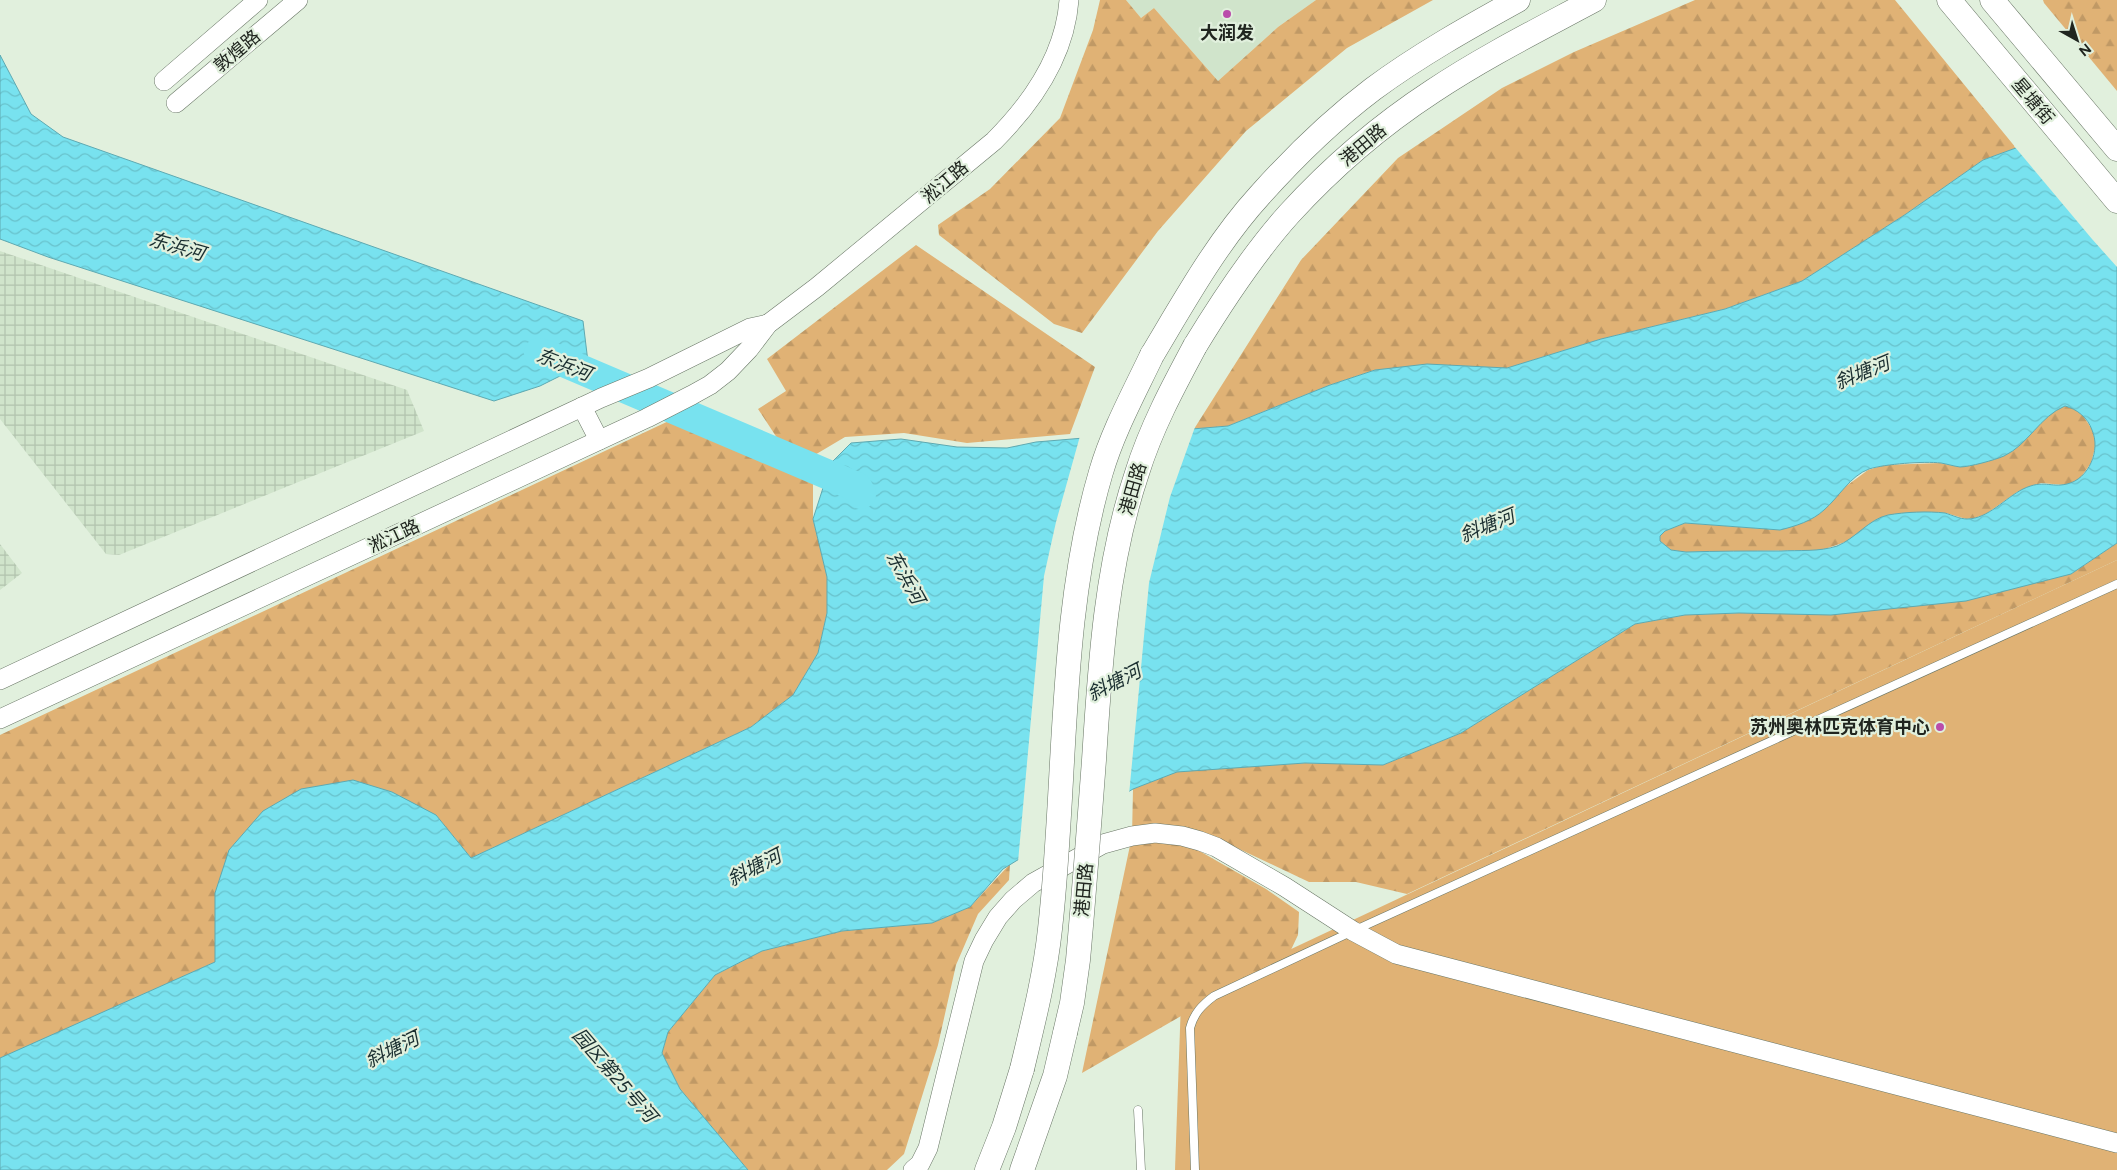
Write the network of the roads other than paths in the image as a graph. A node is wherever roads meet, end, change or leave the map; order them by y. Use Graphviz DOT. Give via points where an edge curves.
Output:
graph roads {
  1 [pos="258,0"];
  2 [pos="298,0"];
  3 [pos="1069,0"];
  4 [pos="1518,0"];
  5 [pos="1594,0"];
  6 [pos="1949,0"];
  7 [pos="1992,0"];
  8 [pos="232,22"];
  9 [pos="248,42"];
  10 [pos="164,80"];
  11 [pos="176,102"];
  12 [pos="2117,149"];
  13 [pos="2117,201"];
  14 [pos="768,324"];
  15 [pos="582,407"];
  16 [pos="599,440"];
  17 [pos="2117,584"];
  18 [pos="0,680"];
  19 [pos="0,720"];
  20 [pos="1353,931"];
  21 [pos="1138,1110"];
  22 [pos="2117,1143"];
  23 [pos="913,1170"];
  24 [pos="987,1170"];
  25 [pos="1022,1170"];
  26 [pos="1141,1170"];
  27 [pos="1195,1170"];
  1 -- 8 [label="street, 敦煌路"];
  2 -- 9 [label="street, 敦煌路"];
  3 -- 14 [label="street, 淞江路" via="1063,31 1046,76 1017,118 987,147"];
  4 -- 24 [label="main road, 港田路, bridge" via="1423,55 1373,89 1306,148 1259,196 1218,248 1152,355 1120,420 1101,471 1080,563 1050,929 1043,975 1022,1069"];
  5 -- 25 [label="main road, 港田路, bridge" via="1432,91 1374,134 1334,170 1289,214 1216,312 1168,395 1145,449 1118,546 1099,684 1072,1003 1055,1076"];
  6 -- 13 [label="main road, 星塘街"];
  7 -- 12 [label="main road, 星塘街"];
  8 -- 9 [label="street"];
  8 -- 10 [label="street, 敦煌路"];
  9 -- 11 [label="street, 敦煌路"];
  14 -- 15 [label="street, 淞江路" via="750,328"];
  14 -- 16 [label="street, 淞江路" via="728,370 692,396"];
  15 -- 16 [label="street"];
  15 -- 18 [label="street, 淞江路"];
  16 -- 19 [label="street, 淞江路"];
  17 -- 20 [label="lane"];
  20 -- 22 [label="street" via="1396,954"];
  20 -- 23 [label="street" via="1285,887 1200,841 1155,834 1103,844 1033,883 998,917 984,940 974,961 928,1148"];
  20 -- 27 [label="lane" via="1214,996 1193,1017 1190,1028"];
  21 -- 26 [label="lane"];
}
